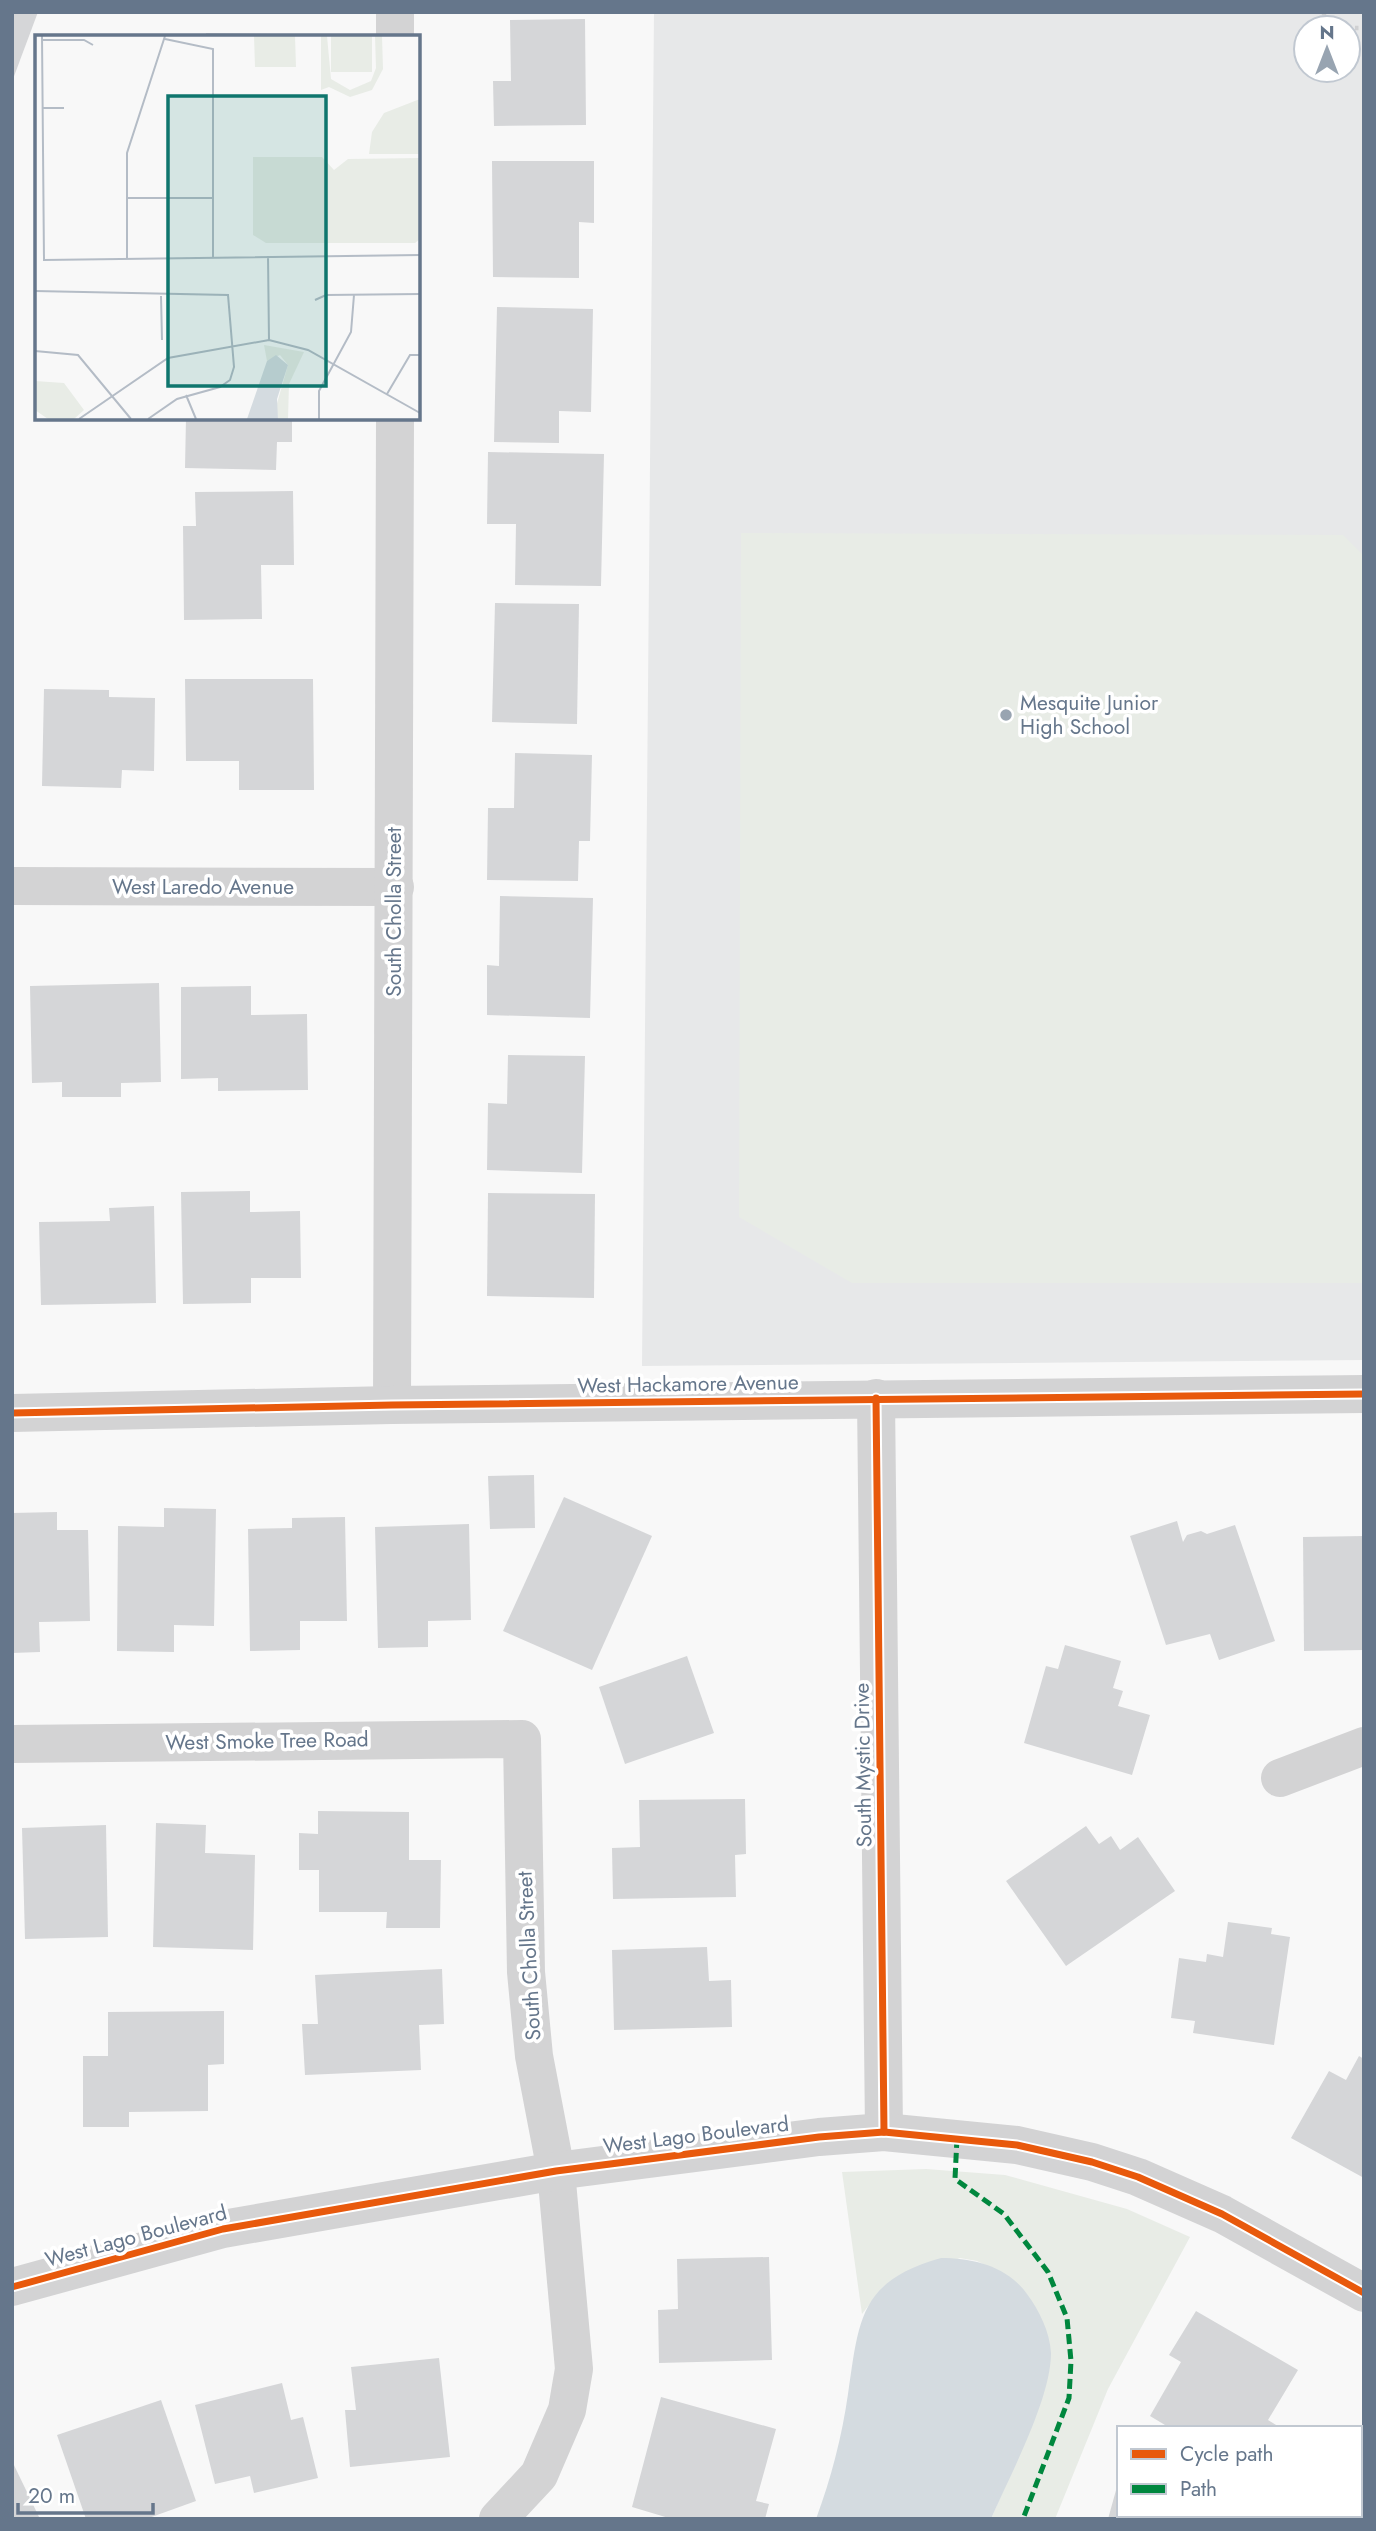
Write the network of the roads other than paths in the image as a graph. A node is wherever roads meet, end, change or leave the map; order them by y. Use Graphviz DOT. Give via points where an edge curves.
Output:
graph roads {
  1 [pos="395,12"];
  2 [pos="395,35"];
  3 [pos="395,420"];
  4 [pos="12,886"];
  5 [pos="395,887"];
  6 [pos="1364,1394"];
  7 [pos="876,1398"];
  8 [pos="392,1405"];
  9 [pos="12,1413"];
  10 [pos="522,1739"];
  11 [pos="12,1744"];
  12 [pos="1364,1746"];
  13 [pos="1280,1778"];
  14 [pos="884,2132"];
  15 [pos="556,2171"];
  16 [pos="12,2287"];
  17 [pos="1364,2293"];
  18 [pos="498,2519"];
  1 -- 2 [label="street"];
  3 -- 5 [label="street, South Cholla Street"];
  4 -- 5 [label="street, West Laredo Avenue"];
  5 -- 8 [label="street, South Cholla Street"];
  6 -- 7 [label="street, West Hackamore Avenue"];
  7 -- 8 [label="street, West Hackamore Avenue"];
  7 -- 14 [label="street, South Mystic Drive"];
  8 -- 9 [label="street, West Hackamore Avenue"];
  10 -- 11 [label="street, West Smoke Tree Road"];
  10 -- 15 [label="street, South Cholla Street" via="526,1972 534,2056"];
  12 -- 13 [label="street"];
  14 -- 15 [label="street, West Lago Boulevard"];
  14 -- 17 [label="street, West Lago Boulevard" via="1017,2145 1138,2177 1222,2214"];
  15 -- 16 [label="street, West Lago Boulevard" via="223,2229"];
  15 -- 18 [label="street, South Cholla Street" via="574,2369 567,2410 539,2474"];
}
